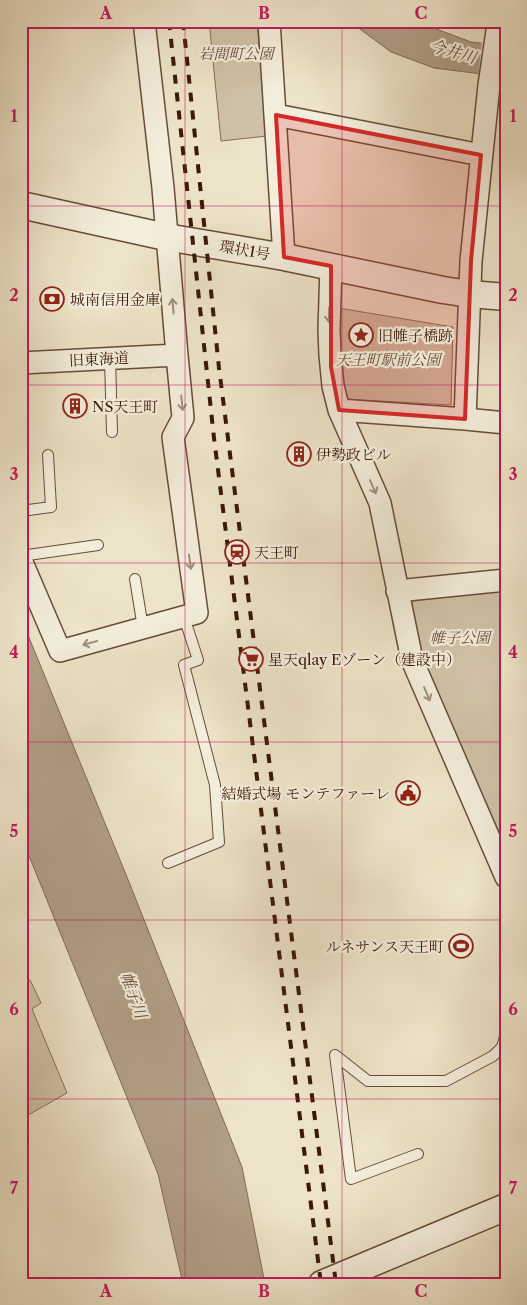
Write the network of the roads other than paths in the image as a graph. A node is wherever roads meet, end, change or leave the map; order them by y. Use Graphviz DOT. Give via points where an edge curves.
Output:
graph roads {
  1 [pos="144,21"];
  2 [pos="269,21"];
  3 [pos="501,28"];
  4 [pos="497,86"];
  5 [pos="276,115"];
  6 [pos="481,154"];
  7 [pos="21,205"];
  8 [pos="166,236"];
  9 [pos="284,257"];
  10 [pos="331,266"];
  11 [pos="470,294"];
  12 [pos="506,297"];
  13 [pos="176,355"];
  14 [pos="110,358"];
  15 [pos="21,363"];
  16 [pos="339,410"];
  17 [pos="465,419"];
  18 [pos="506,423"];
  19 [pos="112,432"];
  20 [pos="48,455"];
  21 [pos="21,511"];
  22 [pos="98,546"];
  23 [pos="21,556"];
  24 [pos="21,560"];
  25 [pos="135,579"];
  26 [pos="506,580"];
  27 [pos="397,591"];
  28 [pos="184,616"];
  29 [pos="143,628"];
  30 [pos="168,862"];
  31 [pos="506,877"];
  32 [pos="506,1034"];
  33 [pos="418,1154"];
  34 [pos="506,1206"];
  35 [pos="358,1276"];
  36 [pos="322,1284"];
  1 -- 8 [label="street"];
  2 -- 5 [label="street"];
  3 -- 4 [label="street"];
  4 -- 6 [label="street"];
  5 -- 6 [label="street"];
  5 -- 9 [label="street"];
  6 -- 11 [label="street"];
  7 -- 8 [label="street, 環状1号"];
  8 -- 9 [label="street, 環状1号"];
  13 -- 8 [label="street, one-way"];
  9 -- 10 [label="street, 環状1号"];
  10 -- 11 [label="street, 環状1号"];
  10 -- 16 [label="street, one-way" via="330,346 333,386"];
  11 -- 12 [label="street, 環状1号"];
  11 -- 17 [label="street"];
  13 -- 14 [label="street, 旧東海道"];
  13 -- 28 [label="street, one-way" via="184,418 173,437 197,613"];
  14 -- 15 [label="street, 旧東海道"];
  14 -- 19 [label="lane"];
  16 -- 17 [label="street"];
  16 -- 27 [label="street, one-way" via="380,503"];
  17 -- 18 [label="street"];
  20 -- 21 [label="lane" via="51,507"];
  22 -- 23 [label="lane"];
  29 -- 24 [label="street, one-way" via="60,651"];
  25 -- 29 [label="lane"];
  26 -- 27 [label="street"];
  27 -- 31 [label="street, one-way" via="412,660"];
  28 -- 29 [label="street"];
  28 -- 30 [label="lane" via="198,660 184,665 215,786 220,842"];
  32 -- 33 [label="lane" via="502,1047 493,1056 446,1081 368,1080 335,1054 351,1179"];
  34 -- 35 [label="street"];
  35 -- 36 [label="street"];
}
